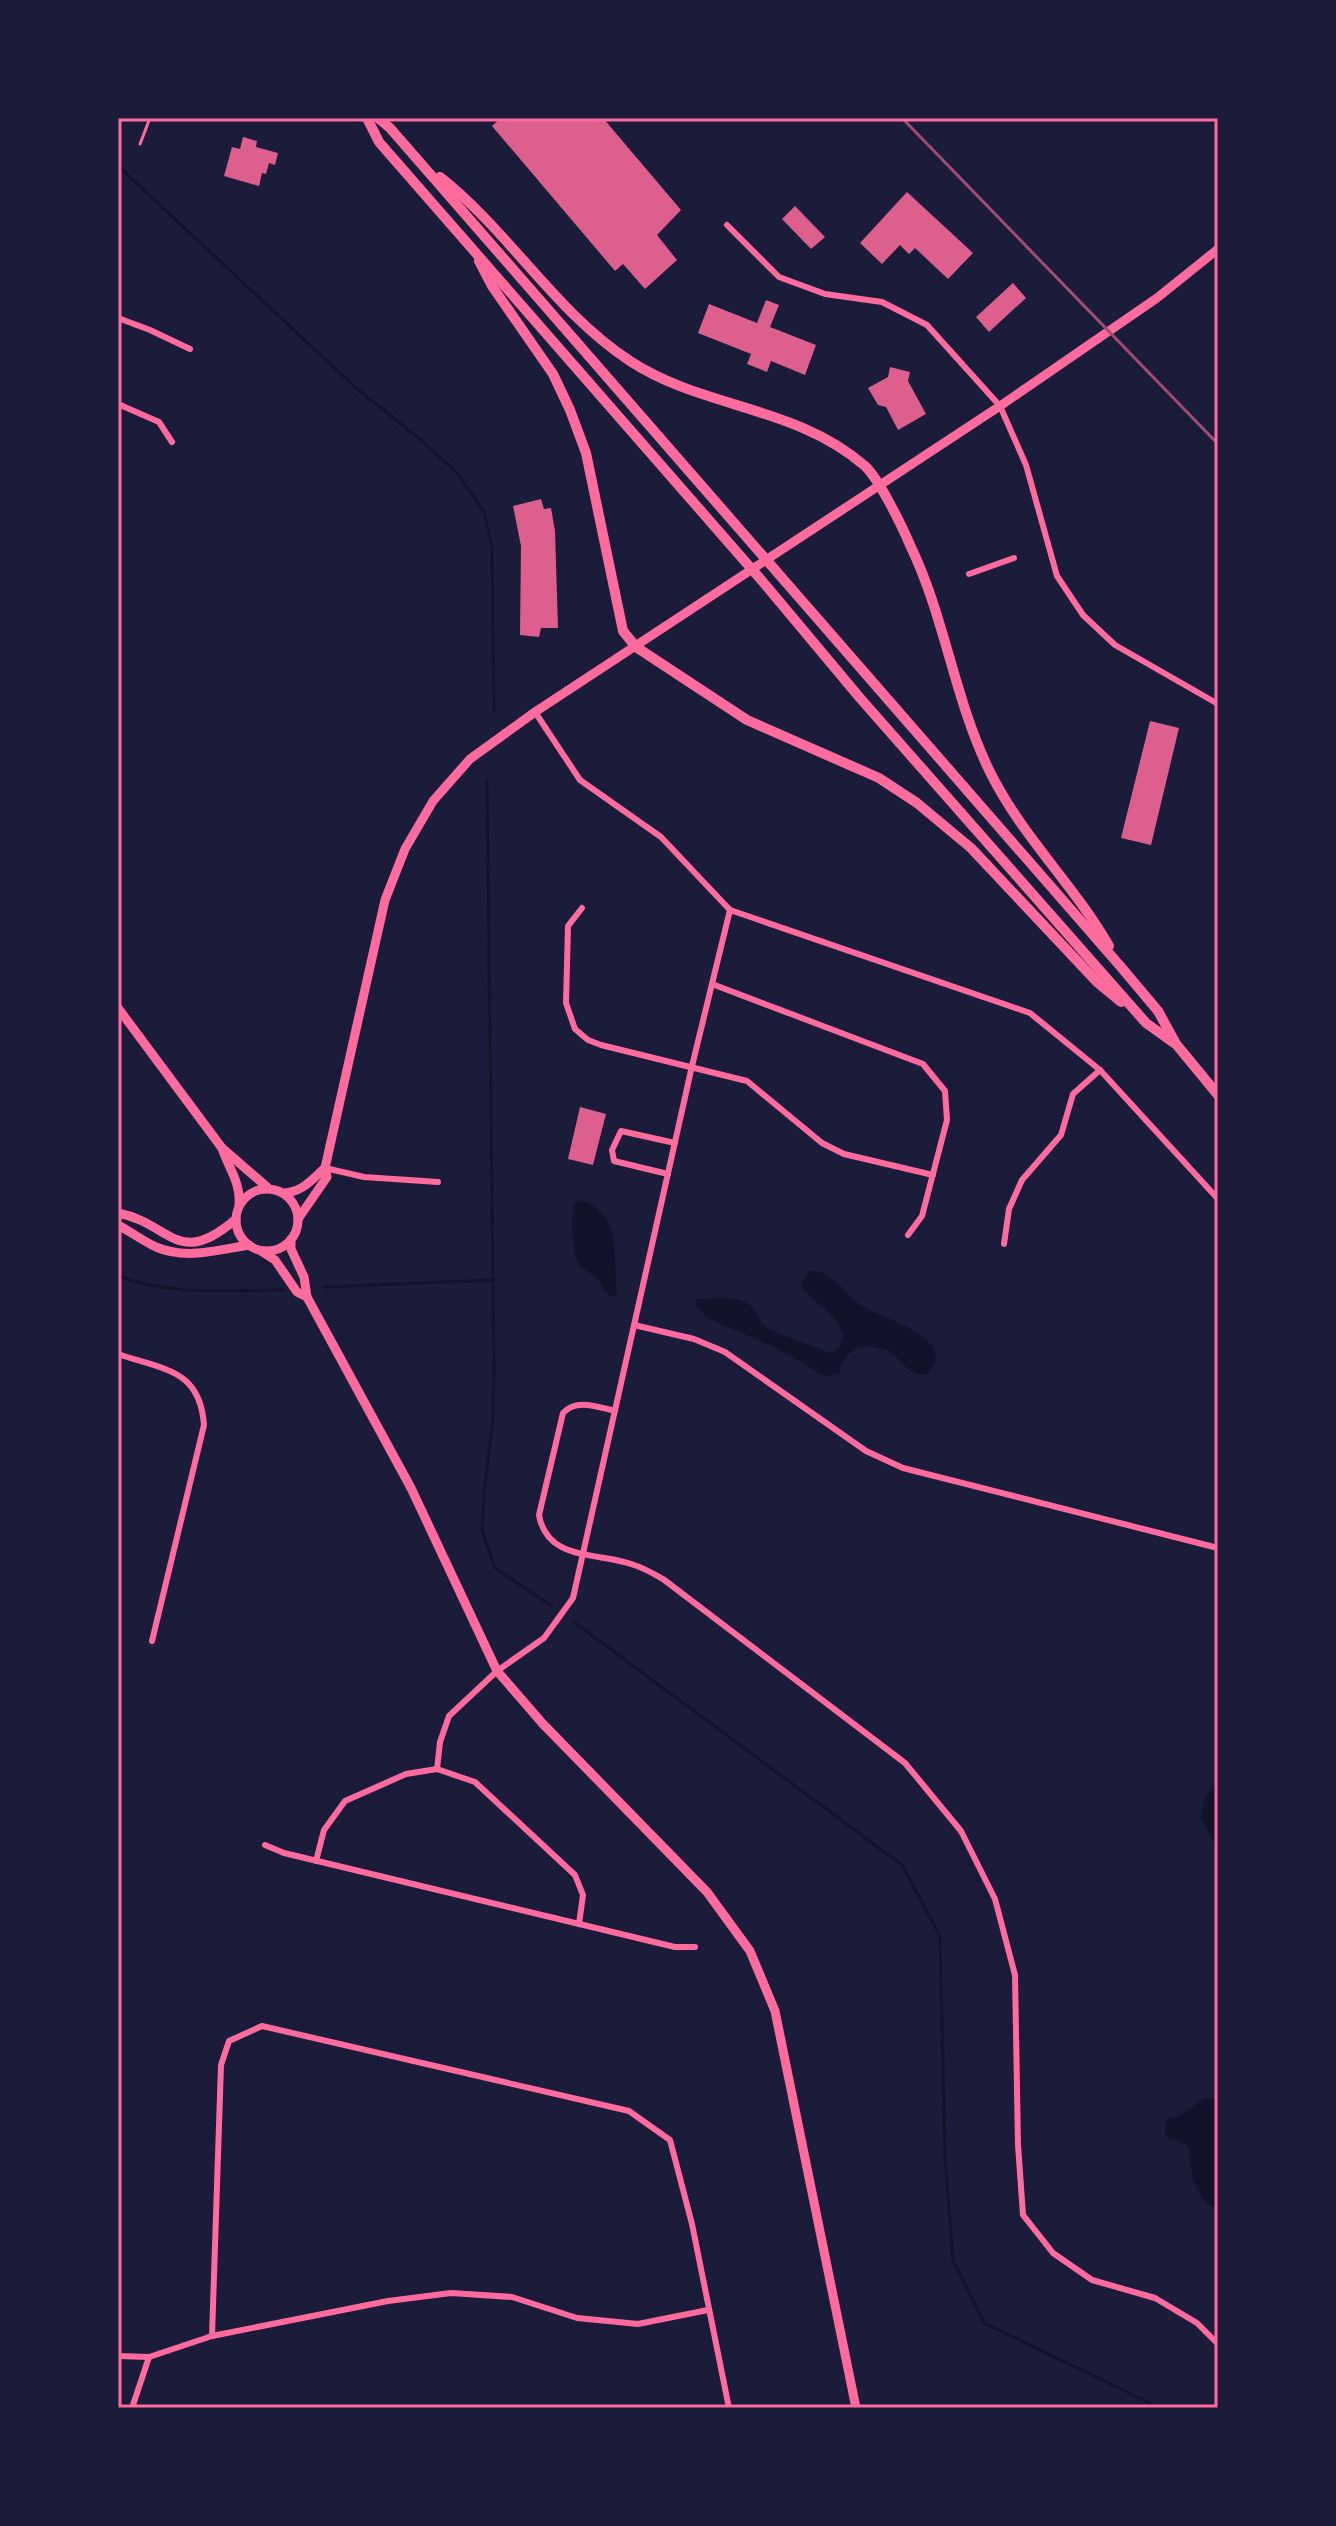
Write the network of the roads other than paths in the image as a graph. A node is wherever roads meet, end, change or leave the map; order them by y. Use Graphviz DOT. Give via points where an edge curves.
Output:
graph roads {
  1 [pos="150,118"];
  2 [pos="367,118"];
  3 [pos="378,118"];
  4 [pos="140,144"];
  5 [pos="419,161"];
  6 [pos="727,225"];
  7 [pos="470,245"];
  8 [pos="1218,249"];
  9 [pos="118,318"];
  10 [pos="190,349"];
  11 [pos="118,404"];
  12 [pos="1000,406"];
  13 [pos="172,442"];
  14 [pos="879,487"];
  15 [pos="1014,558"];
  16 [pos="969,574"];
  17 [pos="636,647"];
  18 [pos="1218,704"];
  19 [pos="535,712"];
  20 [pos="582,908"];
  21 [pos="730,910"];
  22 [pos="1121,967"];
  23 [pos="712,984"];
  24 [pos="118,1008"];
  25 [pos="1146,1023"];
  26 [pos="1176,1044"];
  27 [pos="692,1066"];
  28 [pos="1100,1070"];
  29 [pos="1218,1095"];
  30 [pos="675,1143"];
  31 [pos="222,1148"];
  32 [pos="325,1168"];
  33 [pos="668,1174"];
  34 [pos="933,1175"];
  35 [pos="438,1182"];
  36 [pos="270,1189"];
  37 [pos="283,1193"];
  38 [pos="1218,1199"];
  39 [pos="239,1205"];
  40 [pos="118,1213"];
  41 [pos="236,1219"];
  42 [pos="298,1219"];
  43 [pos="118,1225"];
  44 [pos="908,1235"];
  45 [pos="291,1239"];
  46 [pos="1004,1244"];
  47 [pos="254,1247"];
  48 [pos="307,1297"];
  49 [pos="634,1325"];
  50 [pos="118,1354"];
  51 [pos="615,1411"];
  52 [pos="1218,1548"];
  53 [pos="584,1556"];
  54 [pos="152,1641"];
  55 [pos="497,1671"];
  56 [pos="437,1769"];
  57 [pos="265,1845"];
  58 [pos="316,1861"];
  59 [pos="579,1924"];
  60 [pos="695,1947"];
  61 [pos="708,2310"];
  62 [pos="212,2336"];
  63 [pos="1218,2344"];
  64 [pos="118,2356"];
  65 [pos="149,2357"];
  66 [pos="132,2408"];
  67 [pos="729,2408"];
  68 [pos="856,2408"];
  1 -- 4 [label="lane"];
  2 -- 7 [label="highway" via="379,142"];
  3 -- 5 [label="highway"];
  5 -- 14 [label="highway" via="460,193 561,302 631,362 666,380 813,432 867,468"];
  5 -- 22 [label="highway"];
  6 -- 12 [label="street" via="779,277 825,294 882,302 927,325"];
  7 -- 17 [label="highway" via="553,374 570,410 586,453 623,631"];
  7 -- 25 [label="highway"];
  8 -- 12 [label="main road" via="1157,298"];
  9 -- 10 [label="street"];
  11 -- 13 [label="street" via="159,422"];
  12 -- 14 [label="main road"];
  12 -- 18 [label="street" via="1026,465 1057,576 1083,615 1115,645"];
  14 -- 17 [label="main road"];
  14 -- 22 [label="highway" via="926,576 966,719 991,775 1097,924"];
  15 -- 16 [label="street"];
  17 -- 19 [label="main road"];
  17 -- 25 [label="highway" via="747,720 854,766 917,803 971,848 1098,983"];
  19 -- 21 [label="street" via="580,780 661,837"];
  19 -- 32 [label="main road" via="470,759 433,801 405,849 385,900"];
  20 -- 27 [label="street" via="568,926 566,1003 575,1029 593,1043"];
  21 -- 23 [label="street"];
  21 -- 28 [label="street" via="1030,1013"];
  22 -- 26 [label="highway" via="1158,1011"];
  23 -- 27 [label="street"];
  23 -- 34 [label="street" via="923,1064 945,1091 947,1120"];
  24 -- 31 [label="main road"];
  25 -- 26 [label="highway"];
  26 -- 29 [label="highway"];
  27 -- 30 [label="street"];
  27 -- 34 [label="street" via="747,1081 800,1127 844,1154"];
  28 -- 38 [label="street"];
  28 -- 46 [label="street" via="1073,1094 1061,1135 1022,1180 1009,1209"];
  30 -- 33 [label="street"];
  30 -- 33 [label="street" via="621,1131 612,1150 614,1161"];
  31 -- 36 [label="main road"];
  31 -- 39 [label="main road" via="238,1181"];
  32 -- 35 [label="street" via="364,1177"];
  32 -- 37 [label="main road" via="304,1187"];
  32 -- 42 [label="main road" via="327,1177"];
  33 -- 49 [label="street"];
  34 -- 44 [label="street" via="922,1216"];
  36 -- 37 [label="main road"];
  36 -- 39 [label="main road" via="252,1192"];
  37 -- 42 [label="main road"];
  39 -- 41 [label="main road"];
  40 -- 41 [label="main road" via="166,1237 202,1242"];
  41 -- 47 [label="main road" via="239,1234"];
  42 -- 45 [label="main road"];
  43 -- 47 [label="main road" via="175,1253"];
  45 -- 47 [label="main road" via="279,1248"];
  45 -- 48 [label="main road"];
  47 -- 48 [label="main road" via="275,1260 297,1292"];
  48 -- 55 [label="main road" via="414,1496"];
  49 -- 51 [label="street"];
  49 -- 52 [label="street" via="725,1352 866,1451 903,1468"];
  50 -- 54 [label="street" via="185,1377 202,1402 204,1425"];
  51 -- 53 [label="street"];
  51 -- 53 [label="street" via="577,1404 563,1413 539,1515 553,1542"];
  53 -- 55 [label="street" via="573,1598 544,1638"];
  53 -- 63 [label="street" via="633,1564 663,1579 905,1763 961,1831 995,1899 1015,1975 1023,2215 1053,2253 1092,2280 1155,2298 1197,2323"];
  55 -- 56 [label="street" via="449,1716"];
  55 -- 68 [label="main road" via="707,1892 750,1951 775,2011"];
  56 -- 58 [label="street" via="406,1774 345,1801 324,1830"];
  56 -- 59 [label="street" via="475,1782 575,1875 583,1895"];
  57 -- 58 [label="street"];
  58 -- 59 [label="street"];
  59 -- 60 [label="street"];
  61 -- 62 [label="street" via="638,2324 577,2318 512,2297 451,2293"];
  61 -- 62 [label="street" via="670,2140 629,2111 262,2026 229,2041 221,2065"];
  61 -- 67 [label="street"];
  62 -- 65 [label="street"];
  64 -- 65 [label="street"];
  65 -- 66 [label="street"];
}
